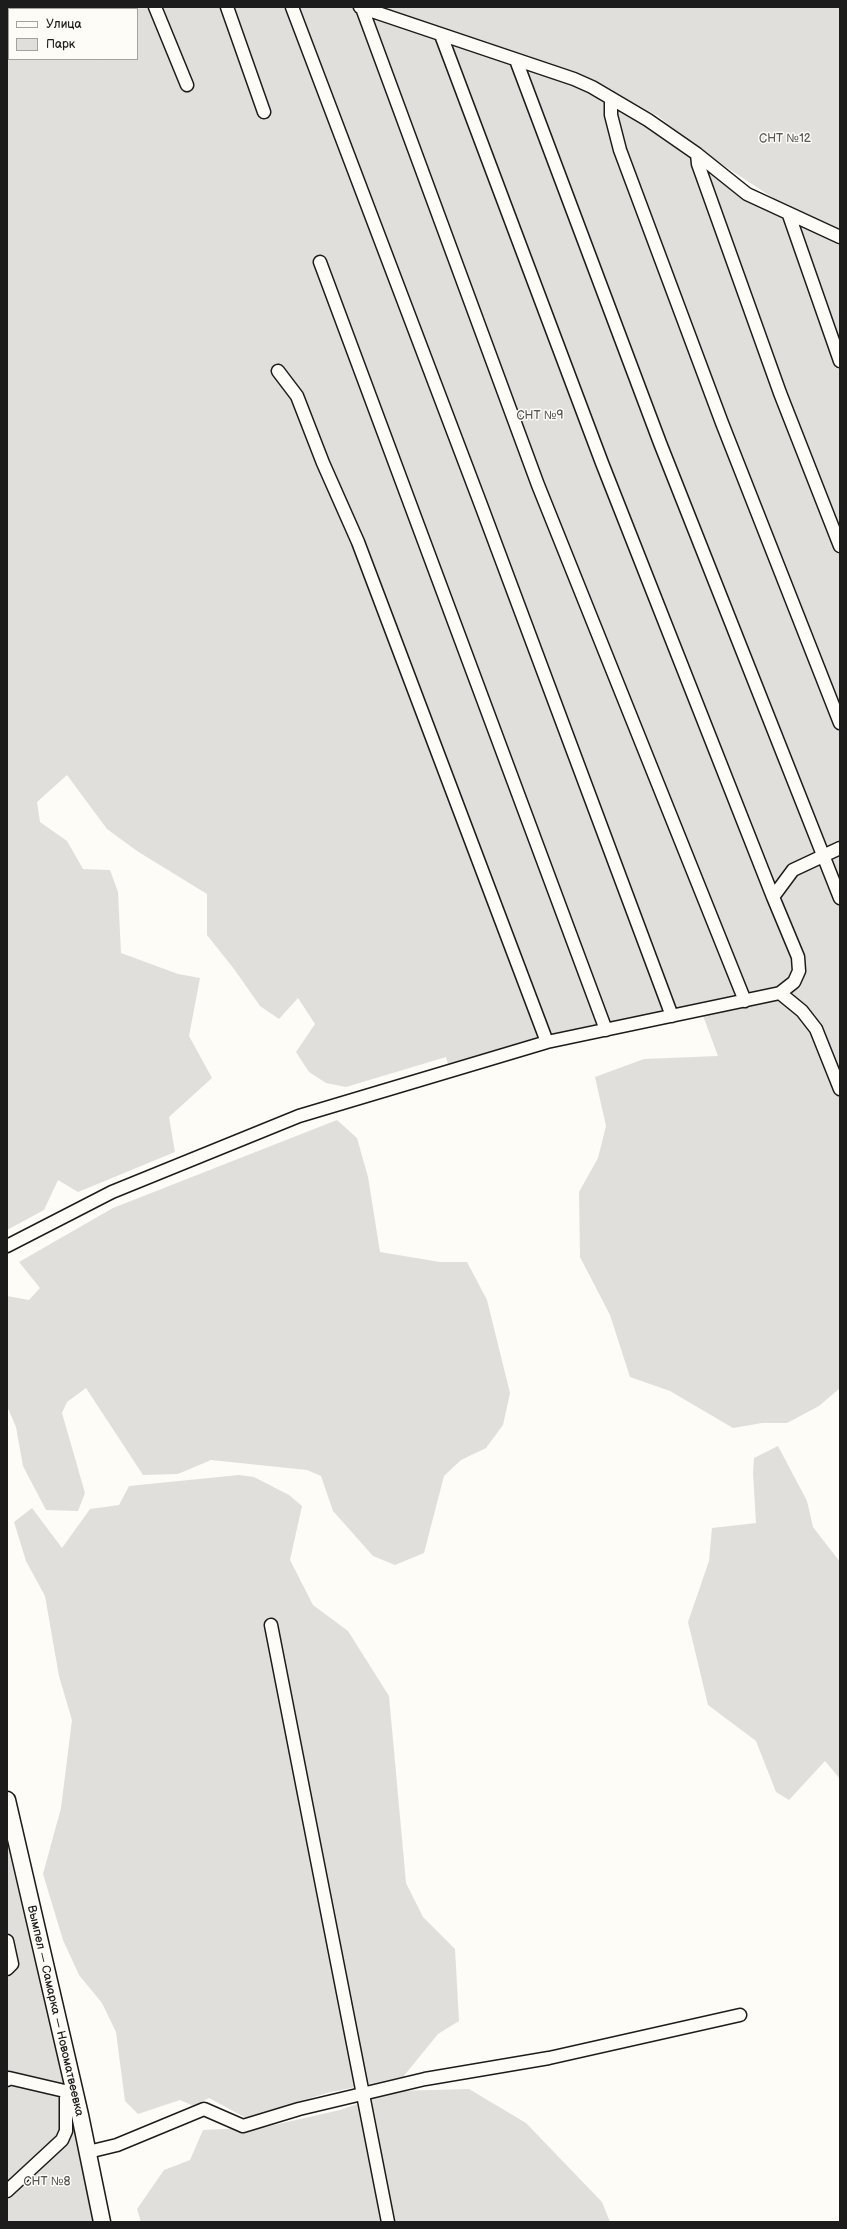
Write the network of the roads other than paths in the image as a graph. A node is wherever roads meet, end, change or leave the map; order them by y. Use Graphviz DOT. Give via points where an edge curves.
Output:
graph roads {
  1 [pos="155,7"];
  2 [pos="227,7"];
  3 [pos="292,7"];
  4 [pos="361,7"];
  5 [pos="441,35"];
  6 [pos="516,60"];
  7 [pos="187,85"];
  8 [pos="611,98"];
  9 [pos="264,112"];
  10 [pos="697,154"];
  11 [pos="789,215"];
  12 [pos="840,238"];
  13 [pos="320,262"];
  14 [pos="840,361"];
  15 [pos="278,371"];
  16 [pos="840,546"];
  17 [pos="840,723"];
  18 [pos="840,848"];
  19 [pos="823,855"];
  20 [pos="773,896"];
  21 [pos="840,898"];
  22 [pos="780,993"];
  23 [pos="745,1001"];
  24 [pos="672,1016"];
  25 [pos="606,1030"];
  26 [pos="547,1042"];
  27 [pos="840,1089"];
  28 [pos="7,1246"];
  29 [pos="271,1625"];
  30 [pos="7,1802"];
  31 [pos="7,1941"];
  32 [pos="7,1969"];
  33 [pos="740,2015"];
  34 [pos="7,2080"];
  35 [pos="72,2091"];
  36 [pos="363,2094"];
  37 [pos="88,2152"];
  38 [pos="7,2190"];
  39 [pos="102,2222"];
  40 [pos="388,2222"];
  1 -- 7 [label="street"];
  2 -- 9 [label="street"];
  3 -- 24 [label="street"];
  4 -- 5 [label="street"];
  4 -- 23 [label="street" via="538,486"];
  5 -- 6 [label="street"];
  5 -- 20 [label="street" via="602,463"];
  6 -- 8 [label="street" via="574,79"];
  6 -- 19 [label="street" via="660,443"];
  8 -- 10 [label="street"];
  8 -- 17 [label="street" via="610,115 620,150 722,423"];
  10 -- 11 [label="street" via="747,194"];
  10 -- 16 [label="street" via="698,164 780,393"];
  11 -- 12 [label="street"];
  11 -- 14 [label="street"];
  13 -- 25 [label="street"];
  15 -- 26 [label="street" via="297,396 358,542"];
  18 -- 19 [label="street"];
  19 -- 20 [label="street" via="793,870"];
  19 -- 21 [label="street"];
  20 -- 22 [label="street" via="798,957 799,971 794,982"];
  22 -- 23 [label="street"];
  22 -- 27 [label="street" via="802,1011 816,1029"];
  23 -- 24 [label="street"];
  24 -- 25 [label="street"];
  25 -- 26 [label="street"];
  26 -- 28 [label="street" via="299,1116 112,1192"];
  29 -- 36 [label="street"];
  30 -- 35 [label="main road, Вымпел — Самарка — Новоматвеевка"];
  31 -- 32 [label="street" via="12,1964"];
  33 -- 36 [label="street" via="549,2058 425,2079"];
  34 -- 35 [label="street" via="9,2078"];
  35 -- 37 [label="main road, Вымпел — Самарка — Новоматвеевка"];
  35 -- 38 [label="street" via="66,2098 66,2131 62,2140"];
  36 -- 37 [label="street" via="243,2126 204,2109 117,2145"];
  36 -- 40 [label="street"];
  37 -- 39 [label="main road, Вымпел — Самарка — Новоматвеевка"];
}
